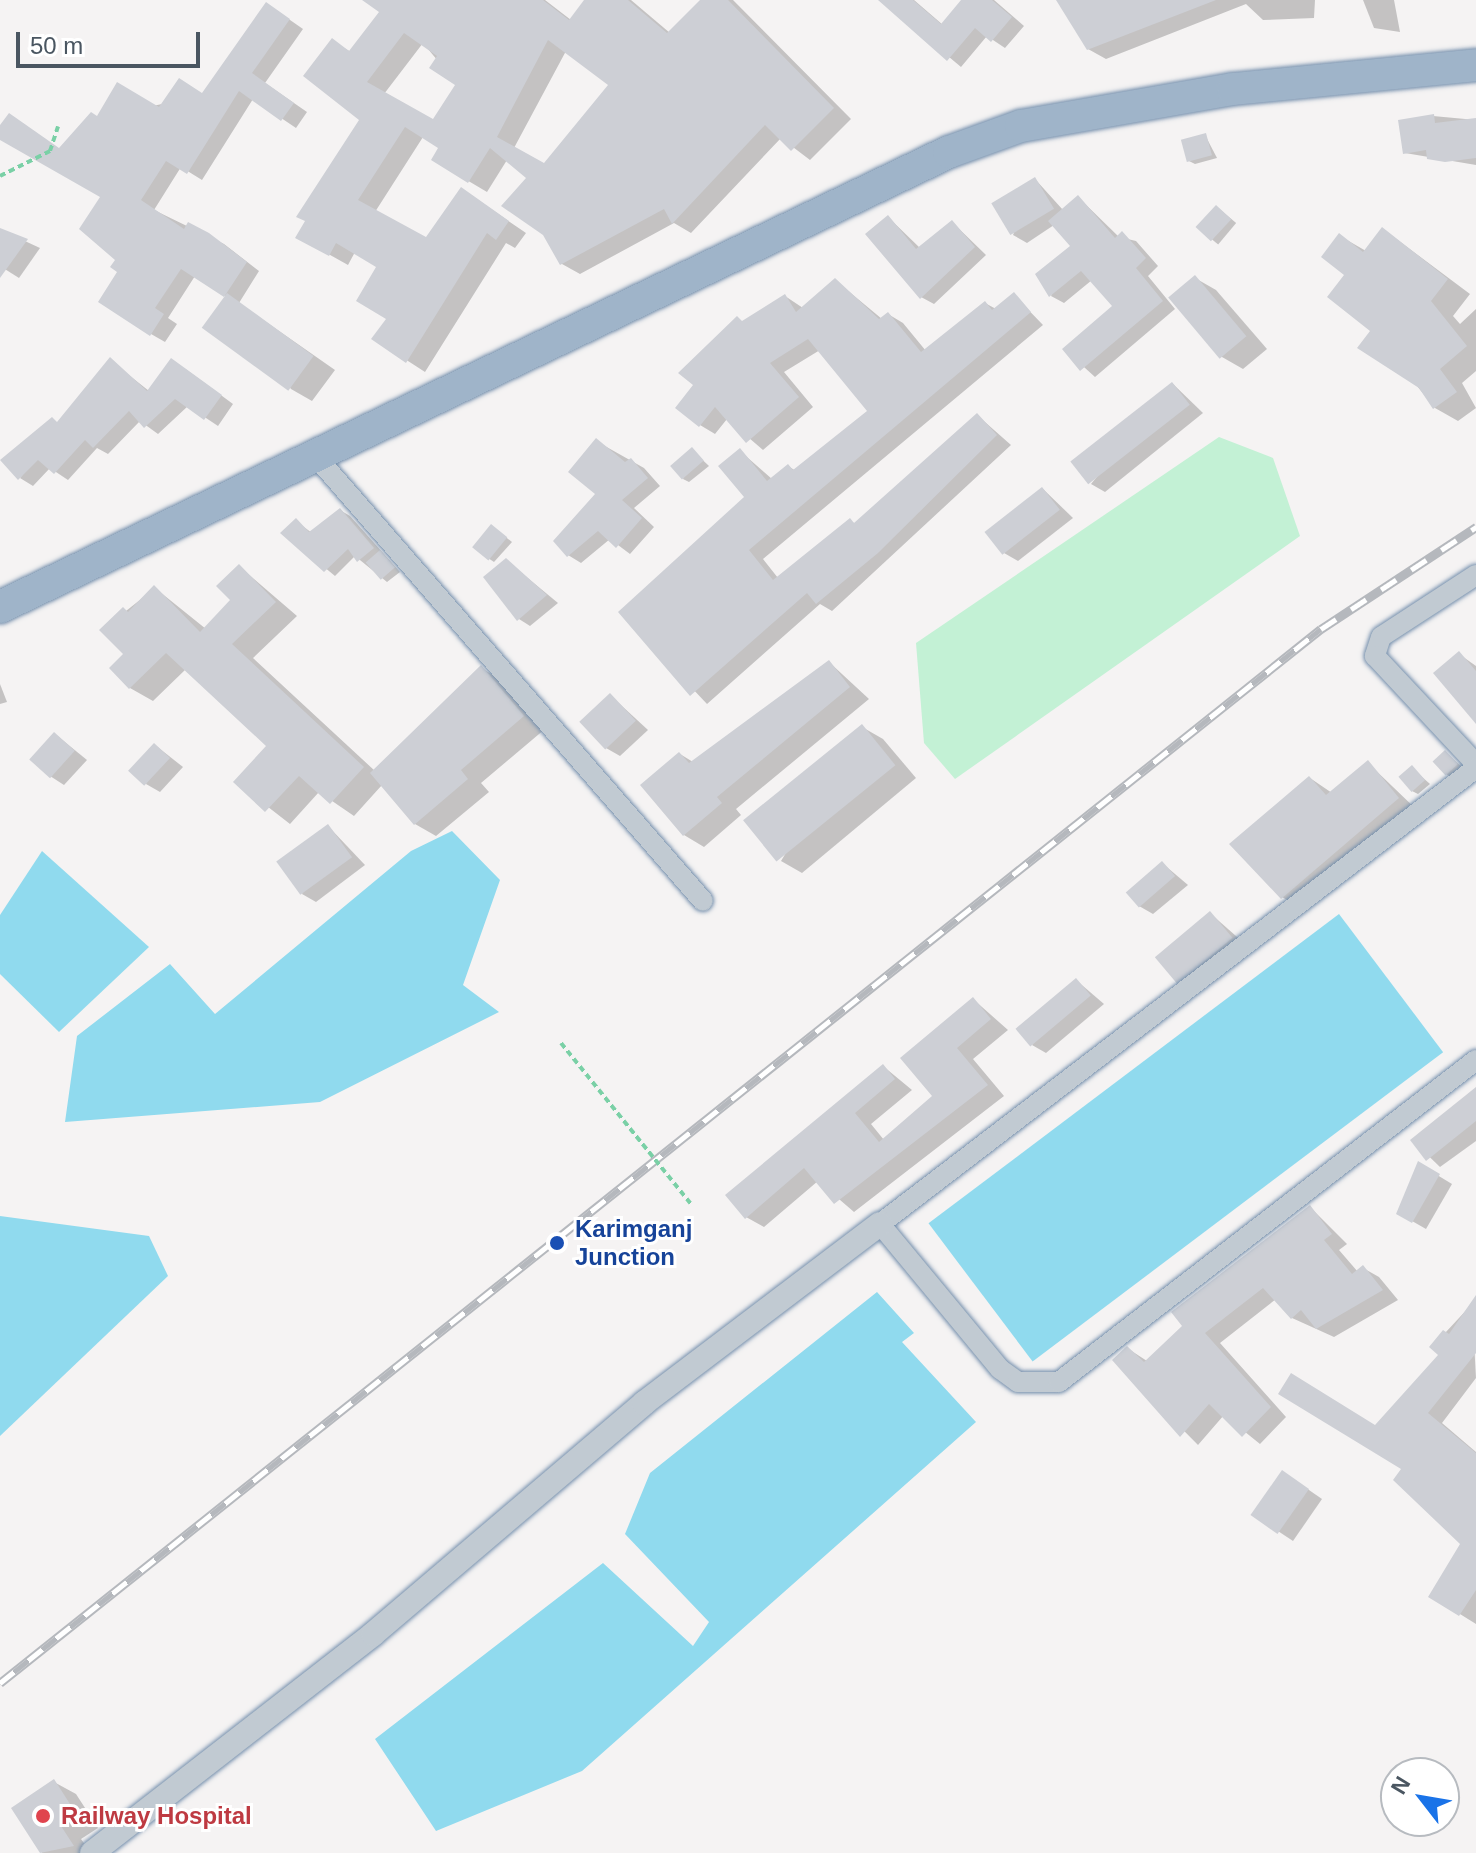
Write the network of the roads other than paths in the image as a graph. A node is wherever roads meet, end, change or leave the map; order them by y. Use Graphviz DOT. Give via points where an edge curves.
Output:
graph roads {
  1 [pos="1476,65"];
  2 [pos="312,452"];
  3 [pos="1476,575"];
  4 [pos="0,607"];
  5 [pos="1476,766"];
  6 [pos="703,901"];
  7 [pos="1476,1060"];
  8 [pos="880,1224"];
  9 [pos="92,1853"];
  1 -- 2 [label="highway" via="1233,89 1021,126 949,152"];
  2 -- 4 [label="highway"];
  2 -- 6 [label="street"];
  3 -- 5 [label="street" via="1381,637 1375,656"];
  5 -- 8 [label="street"];
  7 -- 8 [label="street" via="1059,1382 1018,1382 1000,1369"];
  8 -- 9 [label="street" via="644,1403 373,1634"];
}
